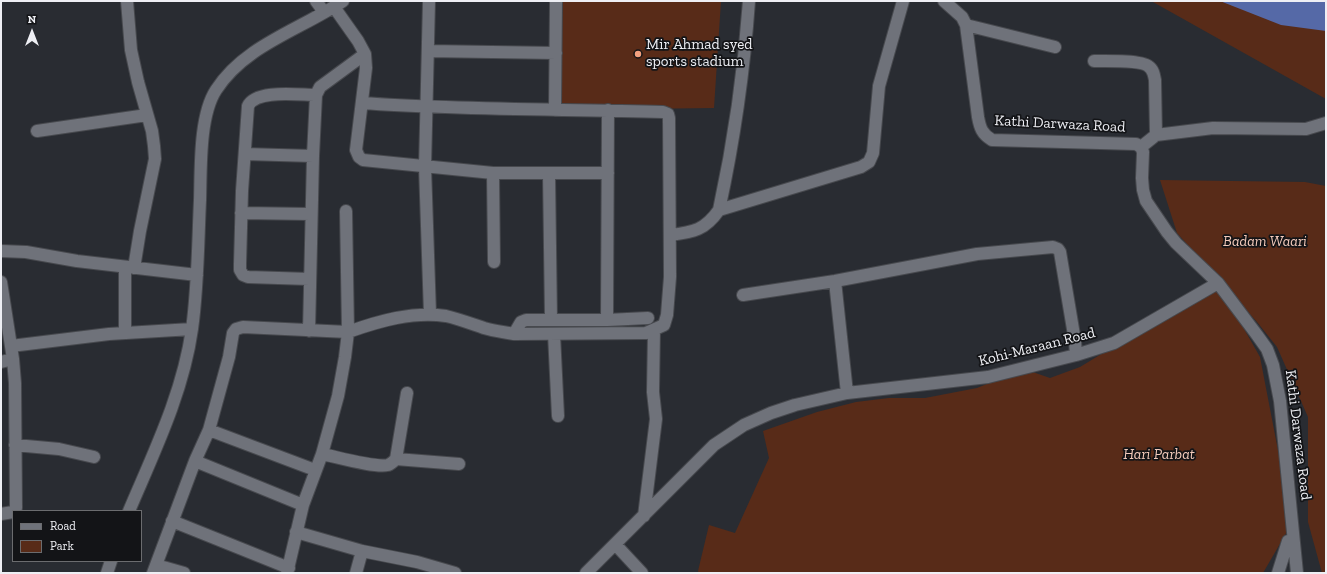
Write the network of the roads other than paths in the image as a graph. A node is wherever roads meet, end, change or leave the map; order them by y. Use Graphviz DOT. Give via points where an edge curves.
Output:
graph roads {
  1 [pos="127,1"];
  2 [pos="316,1"];
  3 [pos="429,1"];
  4 [pos="556,1"];
  5 [pos="749,1"];
  6 [pos="903,1"];
  7 [pos="944,1"];
  8 [pos="334,7"];
  9 [pos="966,25"];
  10 [pos="1055,48"];
  11 [pos="428,51"];
  12 [pos="556,53"];
  13 [pos="365,54"];
  14 [pos="1094,61"];
  15 [pos="316,95"];
  16 [pos="362,103"];
  17 [pos="426,107"];
  18 [pos="555,110"];
  19 [pos="608,110"];
  20 [pos="147,115"];
  21 [pos="1326,123"];
  22 [pos="37,131"];
  23 [pos="1156,135"];
  24 [pos="1141,147"];
  25 [pos="245,154"];
  26 [pos="313,156"];
  27 [pos="426,167"];
  28 [pos="493,173"];
  29 [pos="608,173"];
  30 [pos="548,174"];
  31 [pos="719,210"];
  32 [pos="346,211"];
  33 [pos="242,213"];
  34 [pos="311,214"];
  35 [pos="670,234"];
  36 [pos="1,251"];
  37 [pos="494,262"];
  38 [pos="130,268"];
  39 [pos="196,275"];
  40 [pos="309,279"];
  41 [pos="835,281"];
  42 [pos="1,282"];
  43 [pos="1218,282"];
  44 [pos="743,295"];
  45 [pos="430,314"];
  46 [pos="648,318"];
  47 [pos="550,320"];
  48 [pos="607,320"];
  49 [pos="192,329"];
  50 [pos="654,330"];
  51 [pos="309,331"];
  52 [pos="348,332"];
  53 [pos="125,333"];
  54 [pos="514,334"];
  55 [pos="554,334"];
  56 [pos="11,346"];
  57 [pos="1076,355"];
  58 [pos="13,359"];
  59 [pos="1,362"];
  60 [pos="407,393"];
  61 [pos="847,393"];
  62 [pos="558,416"];
  63 [pos="209,430"];
  64 [pos="15,445"];
  65 [pos="322,454"];
  66 [pos="94,457"];
  67 [pos="396,459"];
  68 [pos="195,461"];
  69 [pos="459,464"];
  70 [pos="315,470"];
  71 [pos="303,505"];
  72 [pos="14,510"];
  73 [pos="129,510"];
  74 [pos="12,511"];
  75 [pos="1,514"];
  76 [pos="644,516"];
  77 [pos="172,522"];
  78 [pos="296,532"];
  79 [pos="1288,541"];
  80 [pos="615,544"];
  81 [pos="362,551"];
  82 [pos="111,562"];
  83 [pos="155,569"];
  84 [pos="288,570"];
  85 [pos="107,573"];
  86 [pos="184,573"];
  87 [pos="356,573"];
  88 [pos="455,573"];
  89 [pos="586,573"];
  90 [pos="642,573"];
  91 [pos="1278,573"];
  92 [pos="1298,573"];
  1 -- 20 [label="street" via="131,50"];
  2 -- 8 [label="street"];
  3 -- 11 [label="street"];
  4 -- 12 [label="street"];
  5 -- 31 [label="street" via="737,117"];
  6 -- 31 [label="street" via="879,86 873,153 869,162 861,167"];
  7 -- 9 [label="street" via="962,17"];
  8 -- 13 [label="street"];
  8 -- 39 [label="street" via="258,48 226,77 215,92 208,111 202,146"];
  9 -- 10 [label="street"];
  9 -- 24 [label="street, Kathi Darwaza Road" via="980,128 985,136 992,140 1136,144"];
  11 -- 12 [label="street"];
  11 -- 17 [label="street"];
  12 -- 18 [label="street"];
  13 -- 15 [label="street" via="320,87"];
  13 -- 16 [label="street"];
  14 -- 23 [label="street" via="1148,65 1155,80"];
  15 -- 25 [label="street" via="265,96 250,102"];
  15 -- 26 [label="street"];
  16 -- 17 [label="street"];
  16 -- 27 [label="street" via="356,150 359,156 363,160"];
  17 -- 18 [label="street"];
  17 -- 27 [label="street"];
  18 -- 19 [label="street"];
  19 -- 29 [label="street"];
  19 -- 35 [label="street" via="668,114"];
  20 -- 22 [label="street"];
  20 -- 38 [label="street" via="154,146 154,171"];
  21 -- 23 [label="street" via="1306,129 1213,128"];
  23 -- 24 [label="street"];
  24 -- 43 [label="street, Kathi Darwaza Road" via="1146,201 1176,243"];
  25 -- 26 [label="street"];
  25 -- 33 [label="street"];
  26 -- 34 [label="street"];
  27 -- 28 [label="street"];
  27 -- 45 [label="street"];
  28 -- 30 [label="street"];
  28 -- 37 [label="street"];
  29 -- 30 [label="street"];
  29 -- 48 [label="street"];
  30 -- 47 [label="street"];
  31 -- 35 [label="street" via="712,221 700,229"];
  32 -- 52 [label="street"];
  33 -- 34 [label="street"];
  33 -- 40 [label="street" via="240,270 243,275"];
  34 -- 40 [label="street"];
  35 -- 50 [label="street" via="667,315 664,325"];
  36 -- 38 [label="street" via="26,252"];
  38 -- 39 [label="street"];
  38 -- 53 [label="street"];
  39 -- 49 [label="street"];
  40 -- 51 [label="street"];
  41 -- 44 [label="street"];
  41 -- 57 [label="street" via="977,254 1053,247 1060,252"];
  41 -- 61 [label="street"];
  42 -- 56 [label="street"];
  43 -- 57 [label="street, Kohi-Maraan Road" via="1114,343"];
  43 -- 92 [label="street, Kathi Darwaza Road" via="1267,349 1273,365 1280,401"];
  45 -- 52 [label="street" via="404,317"];
  45 -- 54 [label="street"];
  46 -- 48 [label="street"];
  47 -- 48 [label="street"];
  47 -- 54 [label="street" via="523,321"];
  49 -- 53 [label="street"];
  49 -- 73 [label="street" via="172,408"];
  50 -- 55 [label="street" via="646,333"];
  50 -- 76 [label="street" via="653,392 656,419"];
  51 -- 52 [label="street"];
  51 -- 63 [label="street" via="236,329"];
  52 -- 65 [label="street" via="338,396"];
  53 -- 56 [label="street"];
  54 -- 55 [label="street"];
  55 -- 62 [label="street"];
  56 -- 58 [label="street"];
  57 -- 61 [label="street, Kohi-Maraan Road" via="988,377"];
  58 -- 59 [label="street"];
  58 -- 64 [label="street"];
  60 -- 67 [label="street"];
  61 -- 76 [label="street, Kohi-Maraan Road" via="771,413 744,425 714,445"];
  63 -- 68 [label="street"];
  63 -- 70 [label="street"];
  64 -- 66 [label="street" via="59,449"];
  64 -- 72 [label="street"];
  65 -- 67 [label="street" via="378,465 388,465"];
  65 -- 70 [label="street"];
  67 -- 69 [label="street"];
  68 -- 71 [label="street"];
  68 -- 77 [label="street"];
  70 -- 71 [label="street"];
  71 -- 78 [label="street"];
  74 -- 75 [label="street"];
  76 -- 80 [label="street, Kohi-Maraan Road"];
  77 -- 83 [label="street"];
  77 -- 84 [label="street"];
  78 -- 81 [label="street"];
  78 -- 84 [label="street"];
  79 -- 91 [label="street"];
  80 -- 89 [label="street, Kohi-Maraan Road"];
  80 -- 90 [label="street"];
  81 -- 87 [label="street"];
  81 -- 88 [label="street"];
  82 -- 85 [label="street"];
  83 -- 86 [label="street"];
}
